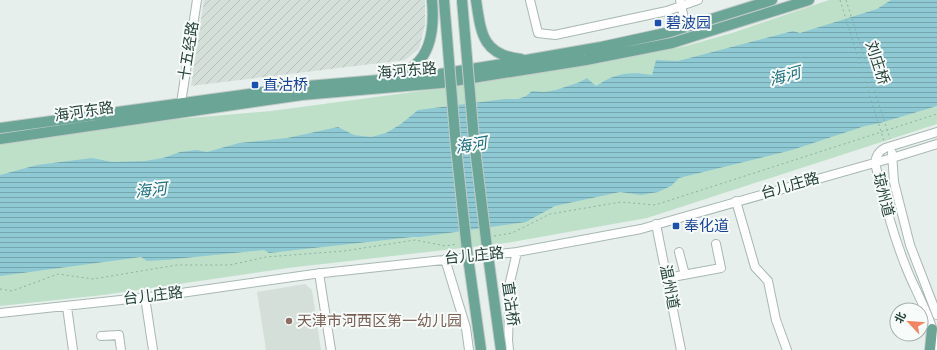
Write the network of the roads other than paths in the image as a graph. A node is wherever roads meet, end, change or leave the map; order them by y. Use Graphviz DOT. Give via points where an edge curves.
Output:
graph roads {
  1 [pos="197,0"];
  2 [pos="432,0"];
  3 [pos="444,0"];
  4 [pos="462,0"];
  5 [pos="476,0"];
  6 [pos="530,0"];
  7 [pos="698,0"];
  8 [pos="772,0"];
  9 [pos="809,0"];
  10 [pos="681,3"];
  11 [pos="686,28"];
  12 [pos="531,59"];
  13 [pos="397,78"];
  14 [pos="181,103"];
  15 [pos="0,128"];
  16 [pos="937,132"];
  17 [pos="0,139"];
  18 [pos="937,144"];
  19 [pos="889,147"];
  20 [pos="892,158"];
  21 [pos="875,163"];
  22 [pos="736,201"];
  23 [pos="656,224"];
  24 [pos="716,244"];
  25 [pos="517,252"];
  26 [pos="679,252"];
  27 [pos="445,259"];
  28 [pos="319,273"];
  29 [pos="685,275"];
  30 [pos="667,278"];
  31 [pos="145,297"];
  32 [pos="66,307"];
  33 [pos="0,313"];
  34 [pos="937,315"];
  35 [pos="932,329"];
  36 [pos="101,336"];
  37 [pos="72,350"];
  38 [pos="121,350"];
  39 [pos="153,350"];
  40 [pos="331,350"];
  41 [pos="469,350"];
  42 [pos="481,350"];
  43 [pos="501,350"];
  44 [pos="509,350"];
  45 [pos="681,350"];
  46 [pos="787,350"];
  47 [pos="930,350"];
  48 [pos="936,350"];
  1 -- 14 [label="street, 十五经路"];
  2 -- 13 [label="main road" via="430,39 424,55 415,66"];
  3 -- 42 [label="main road, bridge" via="456,148"];
  4 -- 43 [label="main road, 直沽桥, bridge" via="474,140"];
  5 -- 12 [label="main road" via="481,30 490,46 512,58"];
  6 -- 10 [label="street" via="538,33 555,35 667,11"];
  7 -- 10 [label="street"];
  8 -- 11 [label="main road, 海河东路"];
  9 -- 17 [label="main road, 海河东路" via="672,43 586,60 441,84 302,95"];
  10 -- 11 [label="street"];
  11 -- 12 [label="main road, 海河东路"];
  12 -- 13 [label="main road, 海河东路" via="427,76"];
  13 -- 14 [label="main road, 海河东路" via="307,86"];
  14 -- 15 [label="main road, 海河东路"];
  16 -- 19 [label="street"];
  18 -- 20 [label="street, 台儿庄路"];
  19 -- 20 [label="street, 琼州道"];
  19 -- 21 [label="street, 琼州道" via="880,150"];
  20 -- 21 [label="street, 台儿庄路"];
  20 -- 34 [label="street, 琼州道" via="894,182 910,245"];
  21 -- 22 [label="street, 台儿庄路"];
  21 -- 35 [label="street, 琼州道" via="890,222"];
  22 -- 23 [label="street, 台儿庄路"];
  22 -- 46 [label="street" via="755,267 768,281 776,320"];
  23 -- 25 [label="street, 台儿庄路"];
  23 -- 30 [label="street, 温州道"];
  24 -- 29 [label="street" via="721,268"];
  25 -- 27 [label="street, 台儿庄路"];
  25 -- 44 [label="street" via="510,282"];
  26 -- 29 [label="street"];
  27 -- 28 [label="street, 台儿庄路"];
  27 -- 41 [label="street" via="466,328"];
  28 -- 31 [label="street, 台儿庄路"];
  28 -- 40 [label="street"];
  29 -- 30 [label="street"];
  30 -- 45 [label="street, 温州道"];
  31 -- 32 [label="street, 台儿庄路"];
  31 -- 39 [label="street"];
  32 -- 33 [label="street, 台儿庄路"];
  32 -- 37 [label="street"];
  35 -- 47 [label="main road"];
  35 -- 48 [label="street, 琼州道"];
  36 -- 38 [label="street" via="119,335"];
}
